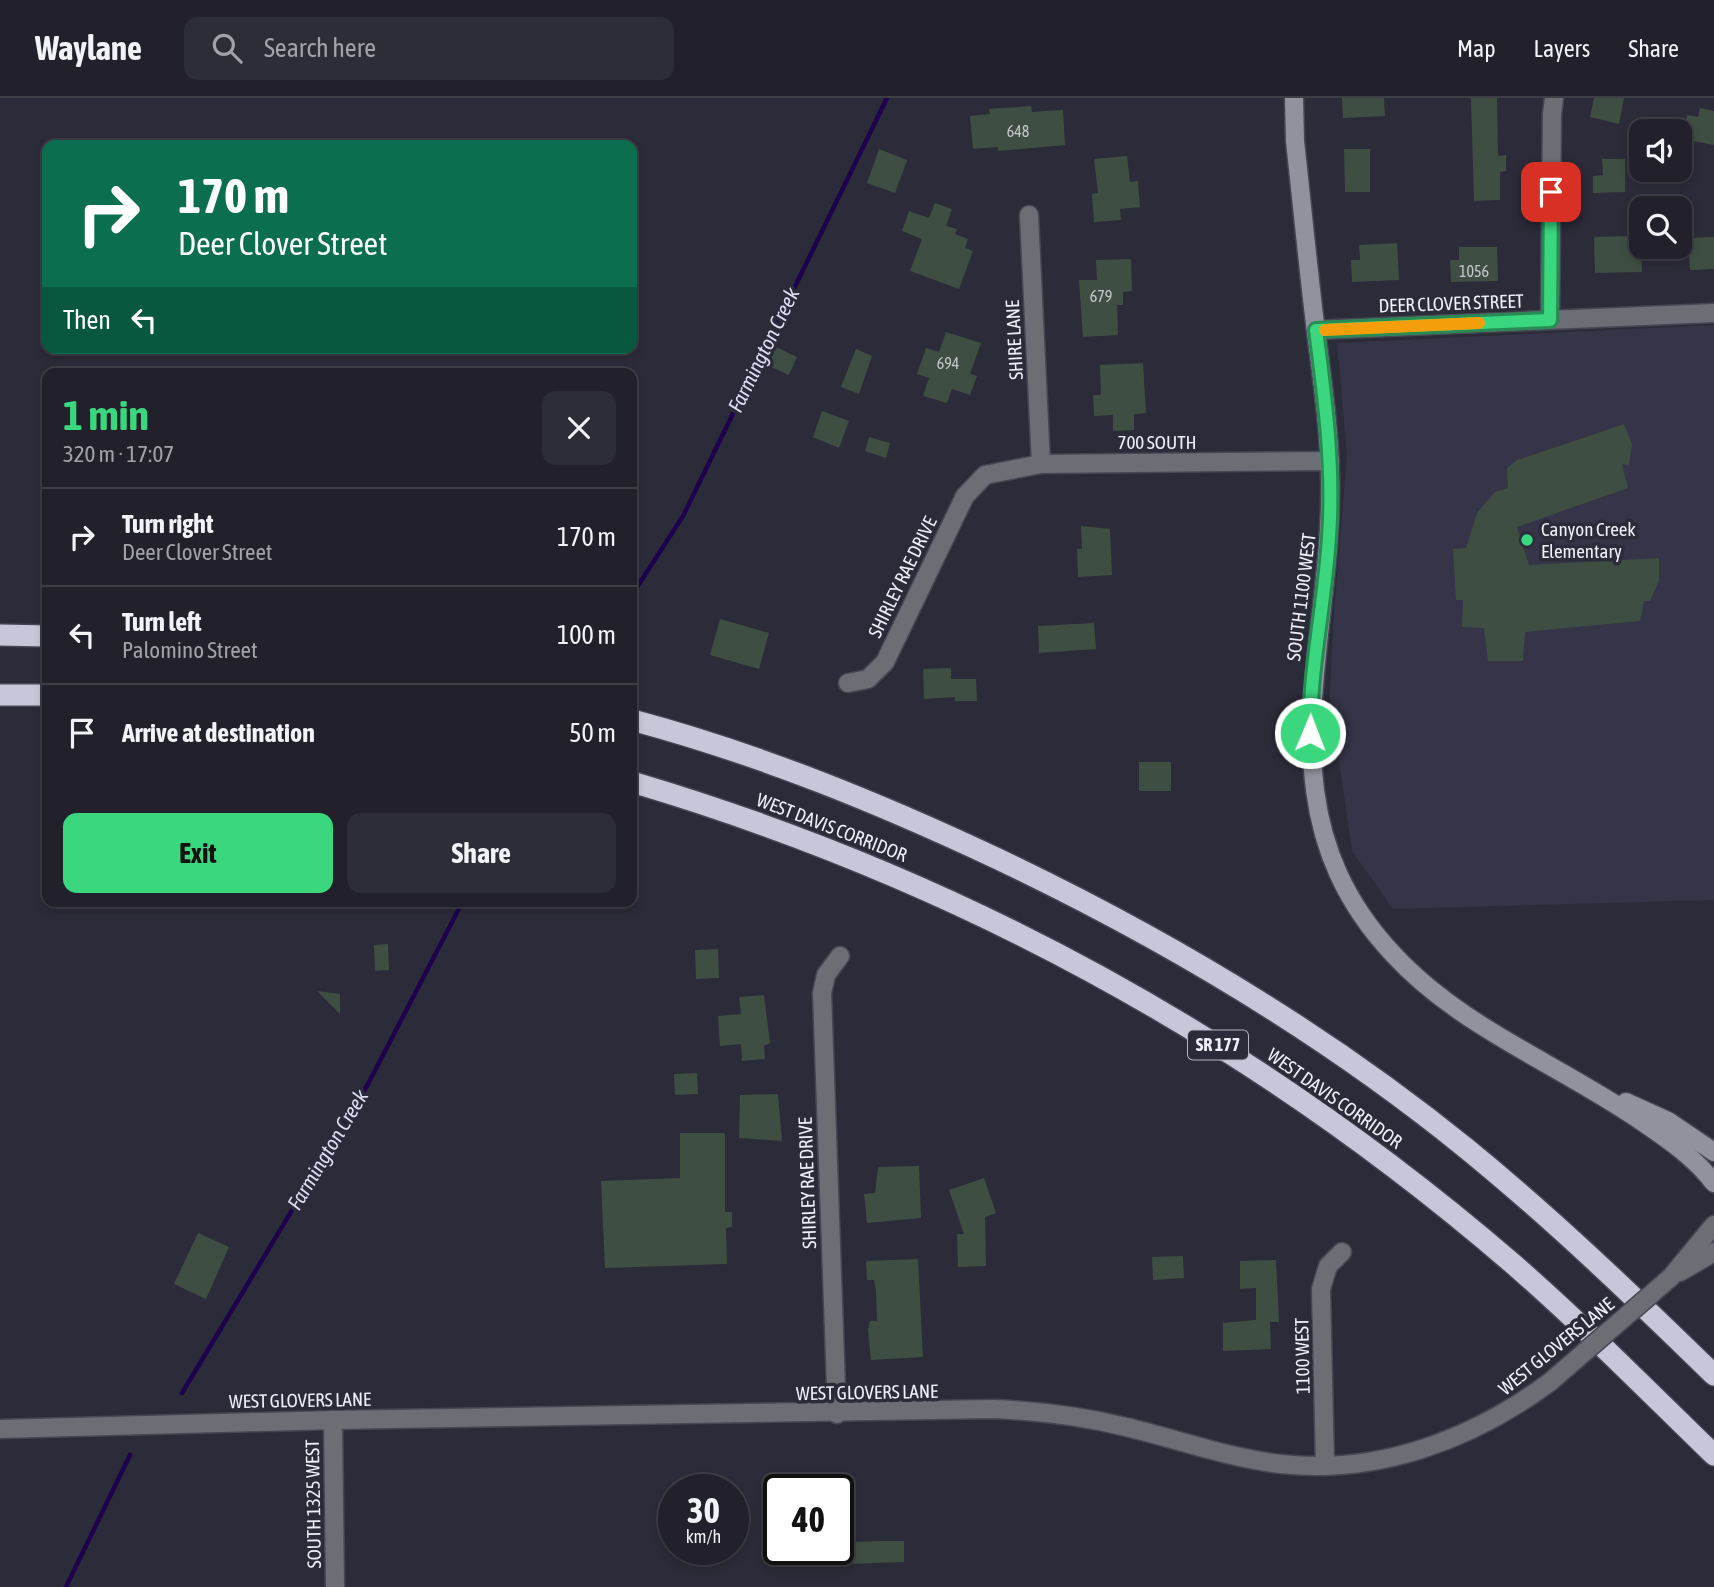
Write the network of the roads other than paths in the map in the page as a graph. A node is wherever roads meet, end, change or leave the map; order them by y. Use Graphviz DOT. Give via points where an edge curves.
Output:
graph roads {
  1 [pos="1294,98"];
  2 [pos="1555,98"];
  3 [pos="1028,215"];
  4 [pos="1714,313"];
  5 [pos="1550,320"];
  6 [pos="1316,330"];
  7 [pos="1330,461"];
  8 [pos="1041,464"];
  9 [pos="985,475"];
  10 [pos="0,635"];
  11 [pos="42,636"];
  12 [pos="848,683"];
  13 [pos="0,695"];
  14 [pos="42,695"];
  15 [pos="637,722"];
  16 [pos="637,784"];
  17 [pos="840,956"];
  18 [pos="1603,1094"];
  19 [pos="1714,1152"];
  20 [pos="1714,1183"];
  21 [pos="1714,1225"];
  22 [pos="1342,1252"];
  23 [pos="1714,1252"];
  24 [pos="1694,1258"];
  25 [pos="1714,1375"];
  26 [pos="837,1414"];
  27 [pos="333,1420"];
  28 [pos="0,1429"];
  29 [pos="1714,1455"];
  30 [pos="1325,1466"];
  31 [pos="335,1587"];
  1 -- 6 [label="street, SOUTH 1100 WEST" via="1294,141"];
  2 -- 5 [label="street"];
  3 -- 8 [label="street, SHIRE LANE"];
  4 -- 5 [label="street, DEER CLOVER STREET"];
  5 -- 6 [label="street, DEER CLOVER STREET"];
  6 -- 7 [label="street, SOUTH 1100 WEST"];
  7 -- 8 [label="street, 700 SOUTH"];
  7 -- 18 [label="street, SOUTH 1100 WEST" via="1330,535 1312,679 1310,752 1318,811 1339,872 1375,933 1421,982 1489,1031"];
  8 -- 9 [label="street, 700 SOUTH"];
  9 -- 12 [label="street, SHIRLEY RAE DRIVE" via="965,496 885,662 868,679"];
  10 -- 11 [label="highway"];
  13 -- 14 [label="highway"];
  15 -- 25 [label="highway, WEST DAVIS CORRIDOR" via="763,760 919,822 1090,904 1240,987 1349,1059 1466,1148 1599,1264"];
  16 -- 29 [label="highway, WEST DAVIS CORRIDOR / SR 177" via="792,835 906,880 1060,953 1171,1015 1289,1092 1457,1217 1566,1311"];
  17 -- 26 [label="street, SHIRLEY RAE DRIVE" via="826,975 822,993"];
  18 -- 19 [label="street, SOUTH 1100 WEST" via="1654,1113"];
  18 -- 20 [label="street, SOUTH 1100 WEST" via="1686,1153"];
  21 -- 24 [label="street, WEST GLOVERS LANE"];
  22 -- 30 [label="street, 1100 WEST" via="1328,1266 1321,1289"];
  23 -- 24 [label="street, WEST GLOVERS LANE"];
  24 -- 30 [label="street, WEST GLOVERS LANE, bridge" via="1550,1382 1500,1416 1445,1442 1398,1456"];
  26 -- 27 [label="street, WEST GLOVERS LANE"];
  26 -- 30 [label="street, WEST GLOVERS LANE" via="1026,1410 1126,1427 1251,1459"];
  27 -- 28 [label="street, WEST GLOVERS LANE"];
  27 -- 31 [label="street, SOUTH 1325 WEST"];
}
